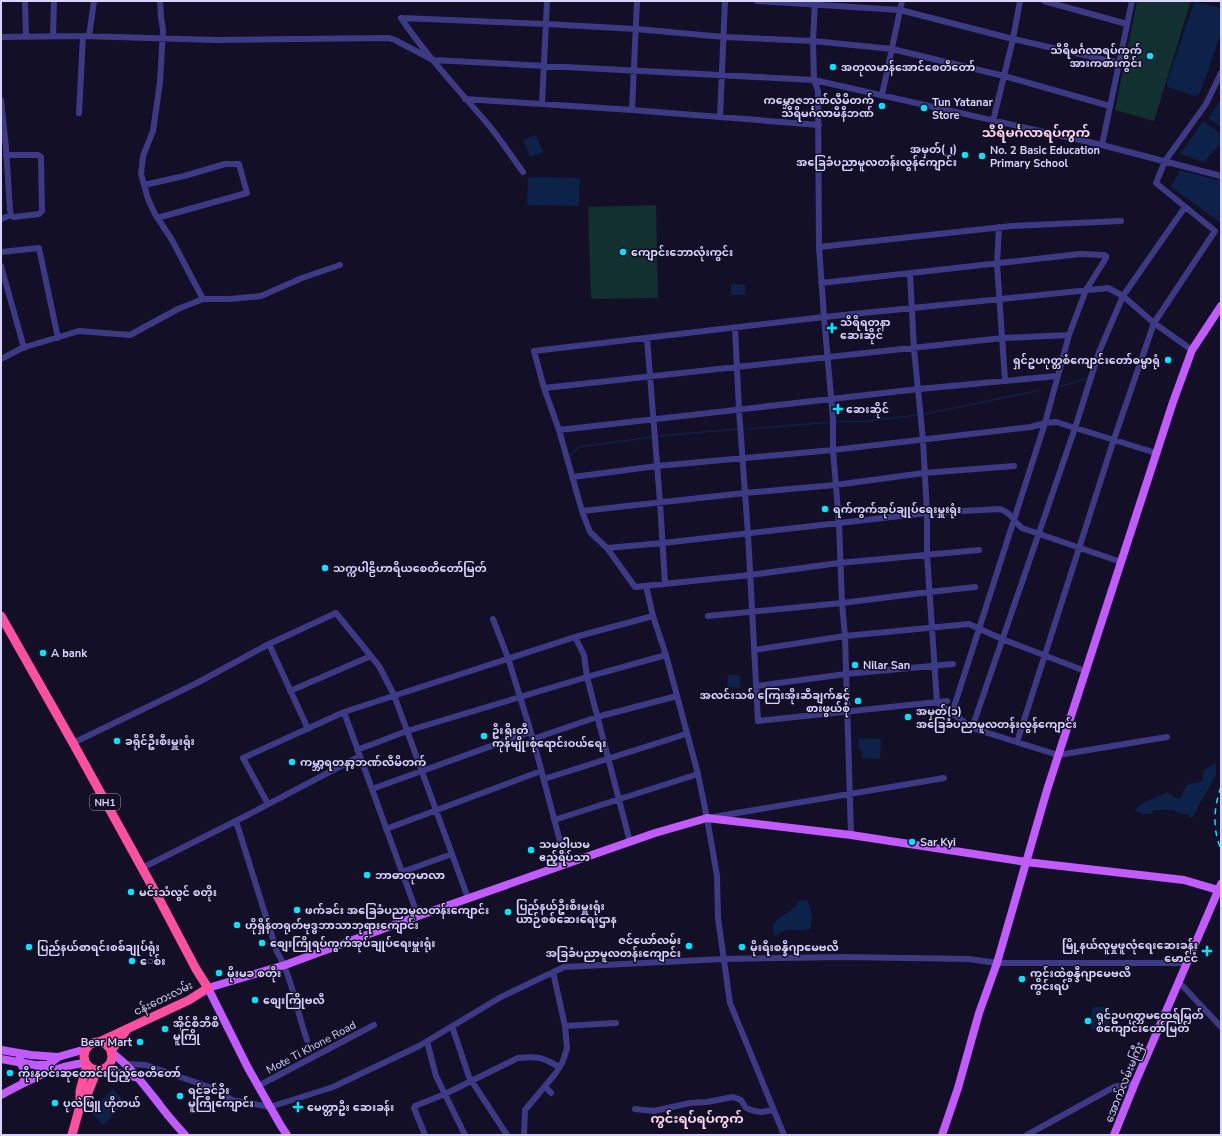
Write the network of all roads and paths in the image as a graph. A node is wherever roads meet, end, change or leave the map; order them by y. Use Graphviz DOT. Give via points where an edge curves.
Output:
graph roads {
  1 [pos="25,1"];
  2 [pos="54,1"];
  3 [pos="94,1"];
  4 [pos="160,1"];
  5 [pos="547,1"];
  6 [pos="637,1"];
  7 [pos="725,1"];
  8 [pos="757,1"];
  9 [pos="902,1"];
  10 [pos="1020,1"];
  11 [pos="1044,1"];
  12 [pos="1132,1"];
  13 [pos="815,3"];
  14 [pos="900,10"];
  15 [pos="546,24"];
  16 [pos="1127,24"];
  17 [pos="636,29"];
  18 [pos="26,36"];
  19 [pos="53,36"];
  20 [pos="86,36"];
  21 [pos="1,37"];
  22 [pos="724,37"];
  23 [pos="162,38"];
  24 [pos="1013,38"];
  25 [pos="813,41"];
  26 [pos="892,49"];
  27 [pos="433,60"];
  28 [pos="1119,62"];
  29 [pos="543,66"];
  30 [pos="634,70"];
  31 [pos="1221,73"];
  32 [pos="722,75"];
  33 [pos="1004,76"];
  34 [pos="814,80"];
  35 [pos="882,95"];
  36 [pos="465,99"];
  37 [pos="1,100"];
  38 [pos="542,104"];
  39 [pos="1110,106"];
  40 [pos="632,110"];
  41 [pos="79,113"];
  42 [pos="720,117"];
  43 [pos="993,121"];
  44 [pos="819,125"];
  45 [pos="1102,145"];
  46 [pos="6,155"];
  47 [pos="1165,161"];
  48 [pos="523,172"];
  49 [pos="1221,176"];
  50 [pos="144,185"];
  51 [pos="1185,207"];
  52 [pos="11,215"];
  53 [pos="157,218"];
  54 [pos="1,219"];
  55 [pos="1121,221"];
  56 [pos="999,227"];
  57 [pos="819,247"];
  58 [pos="1,252"];
  59 [pos="997,264"];
  60 [pos="340,265"];
  61 [pos="1,266"];
  62 [pos="910,274"];
  63 [pos="821,283"];
  64 [pos="1086,290"];
  65 [pos="1123,296"];
  66 [pos="203,299"];
  67 [pos="1000,300"];
  68 [pos="1221,306"];
  69 [pos="912,309"];
  70 [pos="824,317"];
  71 [pos="1154,323"];
  72 [pos="735,328"];
  73 [pos="1069,335"];
  74 [pos="58,338"];
  75 [pos="647,338"];
  76 [pos="1003,338"];
  77 [pos="24,348"];
  78 [pos="914,349"];
  79 [pos="1192,350"];
  80 [pos="827,358"];
  81 [pos="1,359"];
  82 [pos="737,368"];
  83 [pos="1057,376"];
  84 [pos="650,377"];
  85 [pos="1005,380"];
  86 [pos="544,388"];
  87 [pos="919,388"];
  88 [pos="831,399"];
  89 [pos="739,410"];
  90 [pos="653,419"];
  91 [pos="1045,423"];
  92 [pos="1074,428"];
  93 [pos="559,430"];
  94 [pos="1114,439"];
  95 [pos="923,440"];
  96 [pos="833,450"];
  97 [pos="1156,453"];
  98 [pos="743,459"];
  99 [pos="657,466"];
  100 [pos="1014,466"];
  101 [pos="924,473"];
  102 [pos="573,477"];
  103 [pos="836,485"];
  104 [pos="745,493"];
  105 [pos="660,502"];
  106 [pos="582,511"];
  107 [pos="927,513"];
  108 [pos="1013,519"];
  109 [pos="839,523"];
  110 [pos="1039,533"];
  111 [pos="748,534"];
  112 [pos="663,543"];
  113 [pos="1079,547"];
  114 [pos="607,548"];
  115 [pos="979,550"];
  116 [pos="927,555"];
  117 [pos="1121,562"];
  118 [pos="839,563"];
  119 [pos="750,575"];
  120 [pos="665,583"];
  121 [pos="658,584"];
  122 [pos="646,586"];
  123 [pos="975,587"];
  124 [pos="929,592"];
  125 [pos="648,596"];
  126 [pos="842,603"];
  127 [pos="752,612"];
  128 [pos="1,616"];
  129 [pos="653,616"];
  130 [pos="708,616"];
  131 [pos="493,619"];
  132 [pos="932,628"];
  133 [pos="979,628"];
  134 [pos="845,636"];
  135 [pos="575,637"];
  136 [pos="1002,639"];
  137 [pos="269,644"];
  138 [pos="754,650"];
  139 [pos="666,655"];
  140 [pos="371,656"];
  141 [pos="1044,656"];
  142 [pos="508,658"];
  143 [pos="953,664"];
  144 [pos="934,666"];
  145 [pos="1085,671"];
  146 [pos="846,674"];
  147 [pos="587,677"];
  148 [pos="756,686"];
  149 [pos="290,691"];
  150 [pos="394,695"];
  151 [pos="677,696"];
  152 [pos="520,697"];
  153 [pos="947,700"];
  154 [pos="937,702"];
  155 [pos="847,711"];
  156 [pos="344,712"];
  157 [pos="952,713"];
  158 [pos="597,717"];
  159 [pos="972,728"];
  160 [pos="308,729"];
  161 [pos="407,731"];
  162 [pos="530,732"];
  163 [pos="686,734"];
  164 [pos="1168,737"];
  165 [pos="533,739"];
  166 [pos="1017,742"];
  167 [pos="73,743"];
  168 [pos="357,750"];
  169 [pos="1058,755"];
  170 [pos="360,756"];
  171 [pos="608,759"];
  172 [pos="422,771"];
  173 [pos="541,771"];
  174 [pos="698,774"];
  175 [pos="944,778"];
  176 [pos="544,779"];
  177 [pos="372,789"];
  178 [pos="850,794"];
  179 [pos="619,800"];
  180 [pos="268,804"];
  181 [pos="436,810"];
  182 [pos="707,818"];
  183 [pos="554,820"];
  184 [pos="236,821"];
  185 [pos="386,829"];
  186 [pos="851,835"];
  187 [pos="630,842"];
  188 [pos="452,854"];
  189 [pos="1026,862"];
  190 [pos="566,864"];
  191 [pos="142,868"];
  192 [pos="402,872"];
  193 [pos="1220,888"];
  194 [pos="468,898"];
  195 [pos="418,916"];
  196 [pos="723,959"];
  197 [pos="996,963"];
  198 [pos="1186,963"];
  199 [pos="285,965"];
  200 [pos="553,972"];
  201 [pos="1178,981"];
  202 [pos="208,988"];
  203 [pos="616,1023"];
  204 [pos="374,1025"];
  205 [pos="452,1026"];
  206 [pos="565,1026"];
  207 [pos="1221,1027"];
  208 [pos="128,1028"];
  209 [pos="307,1040"];
  210 [pos="427,1041"];
  211 [pos="99,1042"];
  212 [pos="86,1049"];
  213 [pos="1,1050"];
  214 [pos="112,1052"];
  215 [pos="20,1054"];
  216 [pos="58,1057"];
  217 [pos="1,1058"];
  218 [pos="20,1063"];
  219 [pos="86,1064"];
  220 [pos="126,1064"];
  221 [pos="47,1065"];
  222 [pos="65,1066"];
  223 [pos="560,1067"];
  224 [pos="101,1070"];
  225 [pos="139,1078"];
  226 [pos="471,1081"];
  227 [pos="26,1082"];
  228 [pos="1135,1083"];
  229 [pos="258,1086"];
  230 [pos="545,1086"];
  231 [pos="551,1093"];
  232 [pos="445,1094"];
  233 [pos="1,1095"];
  234 [pos="80,1106"];
  235 [pos="270,1107"];
  236 [pos="635,1109"];
  237 [pos="774,1110"];
  238 [pos="72,1135"];
  239 [pos="185,1135"];
  240 [pos="287,1135"];
  241 [pos="425,1135"];
  242 [pos="465,1135"];
  243 [pos="507,1135"];
  244 [pos="524,1135"];
  245 [pos="784,1135"];
  246 [pos="942,1135"];
  247 [pos="1027,1135"];
  248 [pos="1114,1135"];
  1 -- 18 [label="street"];
  2 -- 19 [label="street"];
  3 -- 20 [label="street"];
  4 -- 23 [label="street" via="164,30"];
  5 -- 15 [label="street"];
  6 -- 17 [label="street"];
  7 -- 22 [label="street"];
  8 -- 13 [label="street"];
  9 -- 14 [label="street"];
  10 -- 24 [label="street"];
  11 -- 16 [label="street"];
  12 -- 16 [label="street"];
  13 -- 14 [label="street"];
  13 -- 25 [label="street"];
  14 -- 24 [label="street"];
  14 -- 26 [label="street"];
  15 -- 17 [label="street"];
  15 -- 27 [label="street" via="401,18"];
  15 -- 29 [label="street"];
  16 -- 28 [label="street"];
  17 -- 22 [label="street"];
  17 -- 30 [label="street"];
  18 -- 19 [label="street"];
  18 -- 21 [label="street"];
  19 -- 20 [label="street"];
  20 -- 23 [label="street"];
  20 -- 41 [label="street"];
  22 -- 25 [label="street"];
  22 -- 32 [label="street"];
  23 -- 27 [label="street" via="388,38"];
  23 -- 50 [label="street" via="160,82 153,131 141,174"];
  24 -- 28 [label="street"];
  24 -- 33 [label="street"];
  25 -- 26 [label="street"];
  25 -- 34 [label="street"];
  26 -- 33 [label="street"];
  26 -- 35 [label="street"];
  27 -- 29 [label="street"];
  27 -- 36 [label="street"];
  28 -- 39 [label="street"];
  29 -- 30 [label="street"];
  29 -- 38 [label="street"];
  30 -- 32 [label="street"];
  30 -- 40 [label="street"];
  31 -- 47 [label="street" via="1206,104"];
  32 -- 34 [label="street"];
  32 -- 42 [label="street"];
  33 -- 39 [label="street"];
  33 -- 43 [label="street"];
  34 -- 35 [label="street"];
  34 -- 44 [label="street" via="818,91"];
  35 -- 43 [label="street"];
  36 -- 38 [label="street"];
  36 -- 48 [label="street" via="488,124"];
  37 -- 46 [label="street"];
  38 -- 40 [label="street"];
  39 -- 45 [label="street"];
  40 -- 42 [label="street"];
  42 -- 44 [label="street"];
  43 -- 45 [label="street"];
  44 -- 57 [label="street"];
  45 -- 47 [label="street"];
  46 -- 52 [label="street"];
  46 -- 52 [label="street" via="41,157 42,211 38,214 14,217"];
  47 -- 49 [label="street"];
  47 -- 51 [label="street" via="1156,183"];
  50 -- 53 [label="street"];
  50 -- 53 [label="street" via="226,164 239,164 247,193"];
  51 -- 65 [label="street"];
  51 -- 71 [label="street" via="1215,231"];
  52 -- 54 [label="street"];
  53 -- 66 [label="street" via="172,240"];
  55 -- 56 [label="street"];
  56 -- 57 [label="street"];
  56 -- 59 [label="street"];
  57 -- 63 [label="street"];
  58 -- 74 [label="street" via="39,248"];
  59 -- 62 [label="street"];
  59 -- 64 [label="street" via="1080,254 1104,255 1106,258"];
  59 -- 67 [label="street"];
  60 -- 66 [label="street" via="262,296"];
  61 -- 77 [label="street"];
  62 -- 63 [label="street"];
  62 -- 69 [label="street"];
  63 -- 70 [label="street"];
  64 -- 65 [label="street" via="1108,288"];
  64 -- 67 [label="street"];
  64 -- 73 [label="street"];
  65 -- 71 [label="street"];
  65 -- 92 [label="street" via="1099,352"];
  66 -- 74 [label="street" via="178,309 130,335 79,331"];
  67 -- 69 [label="street"];
  67 -- 76 [label="street"];
  68 -- 79 [label="main road"];
  69 -- 70 [label="street"];
  69 -- 78 [label="street"];
  70 -- 72 [label="street"];
  70 -- 80 [label="street"];
  71 -- 79 [label="street"];
  71 -- 94 [label="street"];
  72 -- 75 [label="street"];
  72 -- 82 [label="street"];
  73 -- 76 [label="street"];
  73 -- 83 [label="street"];
  74 -- 77 [label="street"];
  75 -- 84 [label="street"];
  75 -- 86 [label="street" via="534,351"];
  76 -- 78 [label="street"];
  76 -- 85 [label="street"];
  77 -- 81 [label="street"];
  78 -- 80 [label="street"];
  78 -- 87 [label="street"];
  79 -- 97 [label="main road"];
  80 -- 82 [label="street"];
  80 -- 88 [label="street"];
  82 -- 84 [label="street"];
  82 -- 89 [label="street"];
  83 -- 85 [label="street"];
  83 -- 91 [label="street"];
  84 -- 86 [label="street"];
  84 -- 90 [label="street"];
  85 -- 87 [label="street"];
  86 -- 93 [label="street"];
  87 -- 88 [label="street"];
  87 -- 95 [label="street"];
  88 -- 89 [label="street"];
  88 -- 96 [label="street"];
  89 -- 90 [label="street"];
  89 -- 98 [label="street"];
  90 -- 93 [label="street"];
  90 -- 99 [label="street"];
  91 -- 92 [label="street" via="1056,422"];
  91 -- 95 [label="street" via="1031,427"];
  91 -- 108 [label="street"];
  92 -- 94 [label="street"];
  92 -- 110 [label="street"];
  93 -- 102 [label="street"];
  94 -- 97 [label="street"];
  94 -- 113 [label="street"];
  95 -- 96 [label="street"];
  95 -- 101 [label="street"];
  96 -- 98 [label="street"];
  96 -- 103 [label="street"];
  97 -- 117 [label="main road"];
  98 -- 99 [label="street"];
  98 -- 104 [label="street"];
  99 -- 102 [label="street"];
  99 -- 105 [label="street"];
  100 -- 101 [label="street"];
  101 -- 103 [label="street"];
  101 -- 107 [label="street"];
  102 -- 106 [label="street"];
  103 -- 104 [label="street"];
  103 -- 109 [label="street"];
  104 -- 105 [label="street"];
  104 -- 111 [label="street"];
  105 -- 106 [label="street"];
  105 -- 112 [label="street"];
  106 -- 114 [label="street" via="590,532"];
  107 -- 108 [label="street" via="1000,509 1008,512"];
  107 -- 109 [label="street"];
  107 -- 116 [label="street"];
  108 -- 110 [label="street" via="1022,528"];
  108 -- 133 [label="street"];
  109 -- 111 [label="street"];
  109 -- 118 [label="street"];
  110 -- 113 [label="street"];
  110 -- 136 [label="street"];
  111 -- 112 [label="street"];
  111 -- 119 [label="street"];
  112 -- 114 [label="street"];
  112 -- 120 [label="street"];
  113 -- 117 [label="street"];
  113 -- 141 [label="street"];
  114 -- 122 [label="street" via="635,587"];
  115 -- 116 [label="street"];
  116 -- 118 [label="street"];
  116 -- 124 [label="street"];
  117 -- 145 [label="main road"];
  118 -- 119 [label="street"];
  118 -- 126 [label="street"];
  119 -- 120 [label="street"];
  119 -- 127 [label="street"];
  120 -- 121 [label="street"];
  121 -- 122 [label="street"];
  121 -- 125 [label="street"];
  122 -- 125 [label="street"];
  123 -- 124 [label="street"];
  124 -- 126 [label="street"];
  124 -- 132 [label="street"];
  125 -- 129 [label="street"];
  126 -- 127 [label="street"];
  126 -- 134 [label="street"];
  127 -- 130 [label="street"];
  127 -- 138 [label="street"];
  128 -- 167 [label="highway, NH1"];
  129 -- 135 [label="street"];
  129 -- 139 [label="street"];
  131 -- 142 [label="street"];
  132 -- 133 [label="street" via="969,624"];
  132 -- 134 [label="street"];
  132 -- 144 [label="street"];
  133 -- 136 [label="street"];
  133 -- 157 [label="street"];
  134 -- 138 [label="street"];
  134 -- 146 [label="street"];
  135 -- 142 [label="street"];
  135 -- 147 [label="street" via="584,655"];
  136 -- 141 [label="street"];
  136 -- 159 [label="street"];
  137 -- 140 [label="street" via="336,613"];
  137 -- 149 [label="street"];
  137 -- 167 [label="street" via="195,684"];
  138 -- 148 [label="street"];
  139 -- 147 [label="street"];
  139 -- 151 [label="street"];
  140 -- 149 [label="street"];
  140 -- 150 [label="street"];
  141 -- 145 [label="street"];
  141 -- 166 [label="street"];
  142 -- 150 [label="street"];
  142 -- 152 [label="street"];
  143 -- 144 [label="street"];
  144 -- 146 [label="street"];
  144 -- 154 [label="street"];
  145 -- 169 [label="main road"];
  146 -- 148 [label="street"];
  146 -- 155 [label="street"];
  147 -- 152 [label="street"];
  147 -- 158 [label="street"];
  148 -- 155 [label="street" via="759,721"];
  149 -- 160 [label="street"];
  150 -- 156 [label="street"];
  150 -- 161 [label="street"];
  151 -- 158 [label="street"];
  151 -- 163 [label="street"];
  152 -- 161 [label="street"];
  152 -- 162 [label="street"];
  153 -- 154 [label="street"];
  154 -- 155 [label="street"];
  154 -- 157 [label="street"];
  155 -- 178 [label="street"];
  156 -- 160 [label="street"];
  156 -- 168 [label="street"];
  157 -- 159 [label="street"];
  158 -- 165 [label="street"];
  158 -- 171 [label="street"];
  159 -- 166 [label="street"];
  160 -- 180 [label="street" via="243,758"];
  161 -- 168 [label="street"];
  161 -- 172 [label="street"];
  162 -- 165 [label="street"];
  162 -- 172 [label="street"];
  163 -- 171 [label="street"];
  163 -- 174 [label="street"];
  164 -- 169 [label="street"];
  165 -- 173 [label="street"];
  166 -- 169 [label="street"];
  167 -- 191 [label="highway, NH1"];
  168 -- 170 [label="street"];
  169 -- 189 [label="main road"];
  170 -- 177 [label="street"];
  170 -- 180 [label="street"];
  171 -- 176 [label="street"];
  171 -- 179 [label="street"];
  172 -- 177 [label="street"];
  172 -- 181 [label="street"];
  173 -- 176 [label="street"];
  173 -- 181 [label="street"];
  174 -- 179 [label="street"];
  174 -- 182 [label="street"];
  175 -- 178 [label="street"];
  176 -- 183 [label="street"];
  177 -- 185 [label="street"];
  178 -- 182 [label="street"];
  178 -- 186 [label="street"];
  179 -- 183 [label="street"];
  179 -- 187 [label="street"];
  180 -- 184 [label="street"];
  181 -- 185 [label="street"];
  181 -- 188 [label="street"];
  182 -- 186 [label="main road"];
  182 -- 187 [label="main road"];
  182 -- 196 [label="street" via="717,876 718,918"];
  183 -- 190 [label="street"];
  184 -- 191 [label="street"];
  184 -- 199 [label="street" via="277,952"];
  185 -- 192 [label="street"];
  186 -- 189 [label="main road"];
  187 -- 190 [label="main road"];
  188 -- 192 [label="street"];
  188 -- 194 [label="street"];
  189 -- 193 [label="main road" via="1184,880"];
  189 -- 197 [label="main road"];
  190 -- 194 [label="main road"];
  191 -- 202 [label="highway, NH1"];
  192 -- 195 [label="street"];
  193 -- 198 [label="main road, အောက်လမ်းမကြီး"];
  194 -- 195 [label="main road"];
  195 -- 199 [label="main road"];
  196 -- 197 [label="street" via="928,958 969,959"];
  196 -- 200 [label="street" via="564,967"];
  196 -- 237 [label="street" via="730,1003"];
  197 -- 198 [label="street"];
  197 -- 246 [label="main road"];
  198 -- 201 [label="main road, အောက်လမ်းမကြီး"];
  199 -- 202 [label="main road"];
  199 -- 209 [label="street"];
  200 -- 205 [label="street" via="501,997"];
  200 -- 206 [label="street"];
  201 -- 207 [label="street"];
  201 -- 228 [label="main road, အောက်လမ်းမကြီး"];
  202 -- 208 [label="highway, ငန်းတေးလမ်း" via="190,1000"];
  202 -- 229 [label="main road"];
  203 -- 206 [label="street"];
  204 -- 229 [label="street, Mote Ti Khone Road"];
  205 -- 210 [label="street"];
  205 -- 226 [label="street"];
  206 -- 223 [label="street" via="567,1048"];
  208 -- 211 [label="highway, ငန်းတေးလမ်း"];
  208 -- 214 [label="highway, ငန်းတေးလမ်း"];
  210 -- 232 [label="street" via="436,1076"];
  210 -- 235 [label="street" via="333,1087"];
  211 -- 212 [label="highway" via="91,1044"];
  211 -- 214 [label="highway" via="104,1043"];
  212 -- 216 [label="main road"];
  212 -- 219 [label="highway"];
  213 -- 215 [label="main road"];
  214 -- 220 [label="main road"];
  214 -- 224 [label="highway" via="110,1065"];
  215 -- 216 [label="main road"];
  215 -- 218 [label="main road"];
  216 -- 221 [label="main road"];
  217 -- 218 [label="main road"];
  218 -- 221 [label="main road"];
  218 -- 227 [label="main road"];
  219 -- 222 [label="main road"];
  219 -- 224 [label="highway"];
  219 -- 234 [label="highway" via="80,1091"];
  220 -- 225 [label="main road"];
  220 -- 235 [label="street" via="146,1065 218,1090 232,1100"];
  221 -- 222 [label="main road"];
  221 -- 227 [label="main road"];
  222 -- 227 [label="main road"];
  223 -- 226 [label="street" via="543,1058 530,1056 518,1058"];
  223 -- 230 [label="street"];
  224 -- 225 [label="main road"];
  224 -- 234 [label="highway"];
  225 -- 239 [label="main road"];
  226 -- 232 [label="street"];
  226 -- 243 [label="street"];
  227 -- 233 [label="main road"];
  228 -- 247 [label="street" via="1114,1087"];
  228 -- 248 [label="main road, အောက်လမ်းမကြီး"];
  229 -- 235 [label="main road"];
  230 -- 231 [label="street"];
  230 -- 244 [label="street" via="525,1110"];
  232 -- 241 [label="street" via="414,1107"];
  232 -- 242 [label="street"];
  234 -- 238 [label="highway"];
  235 -- 240 [label="main road"];
  236 -- 237 [label="street" via="654,1111 733,1097 754,1111"];
  237 -- 245 [label="street"];
}
